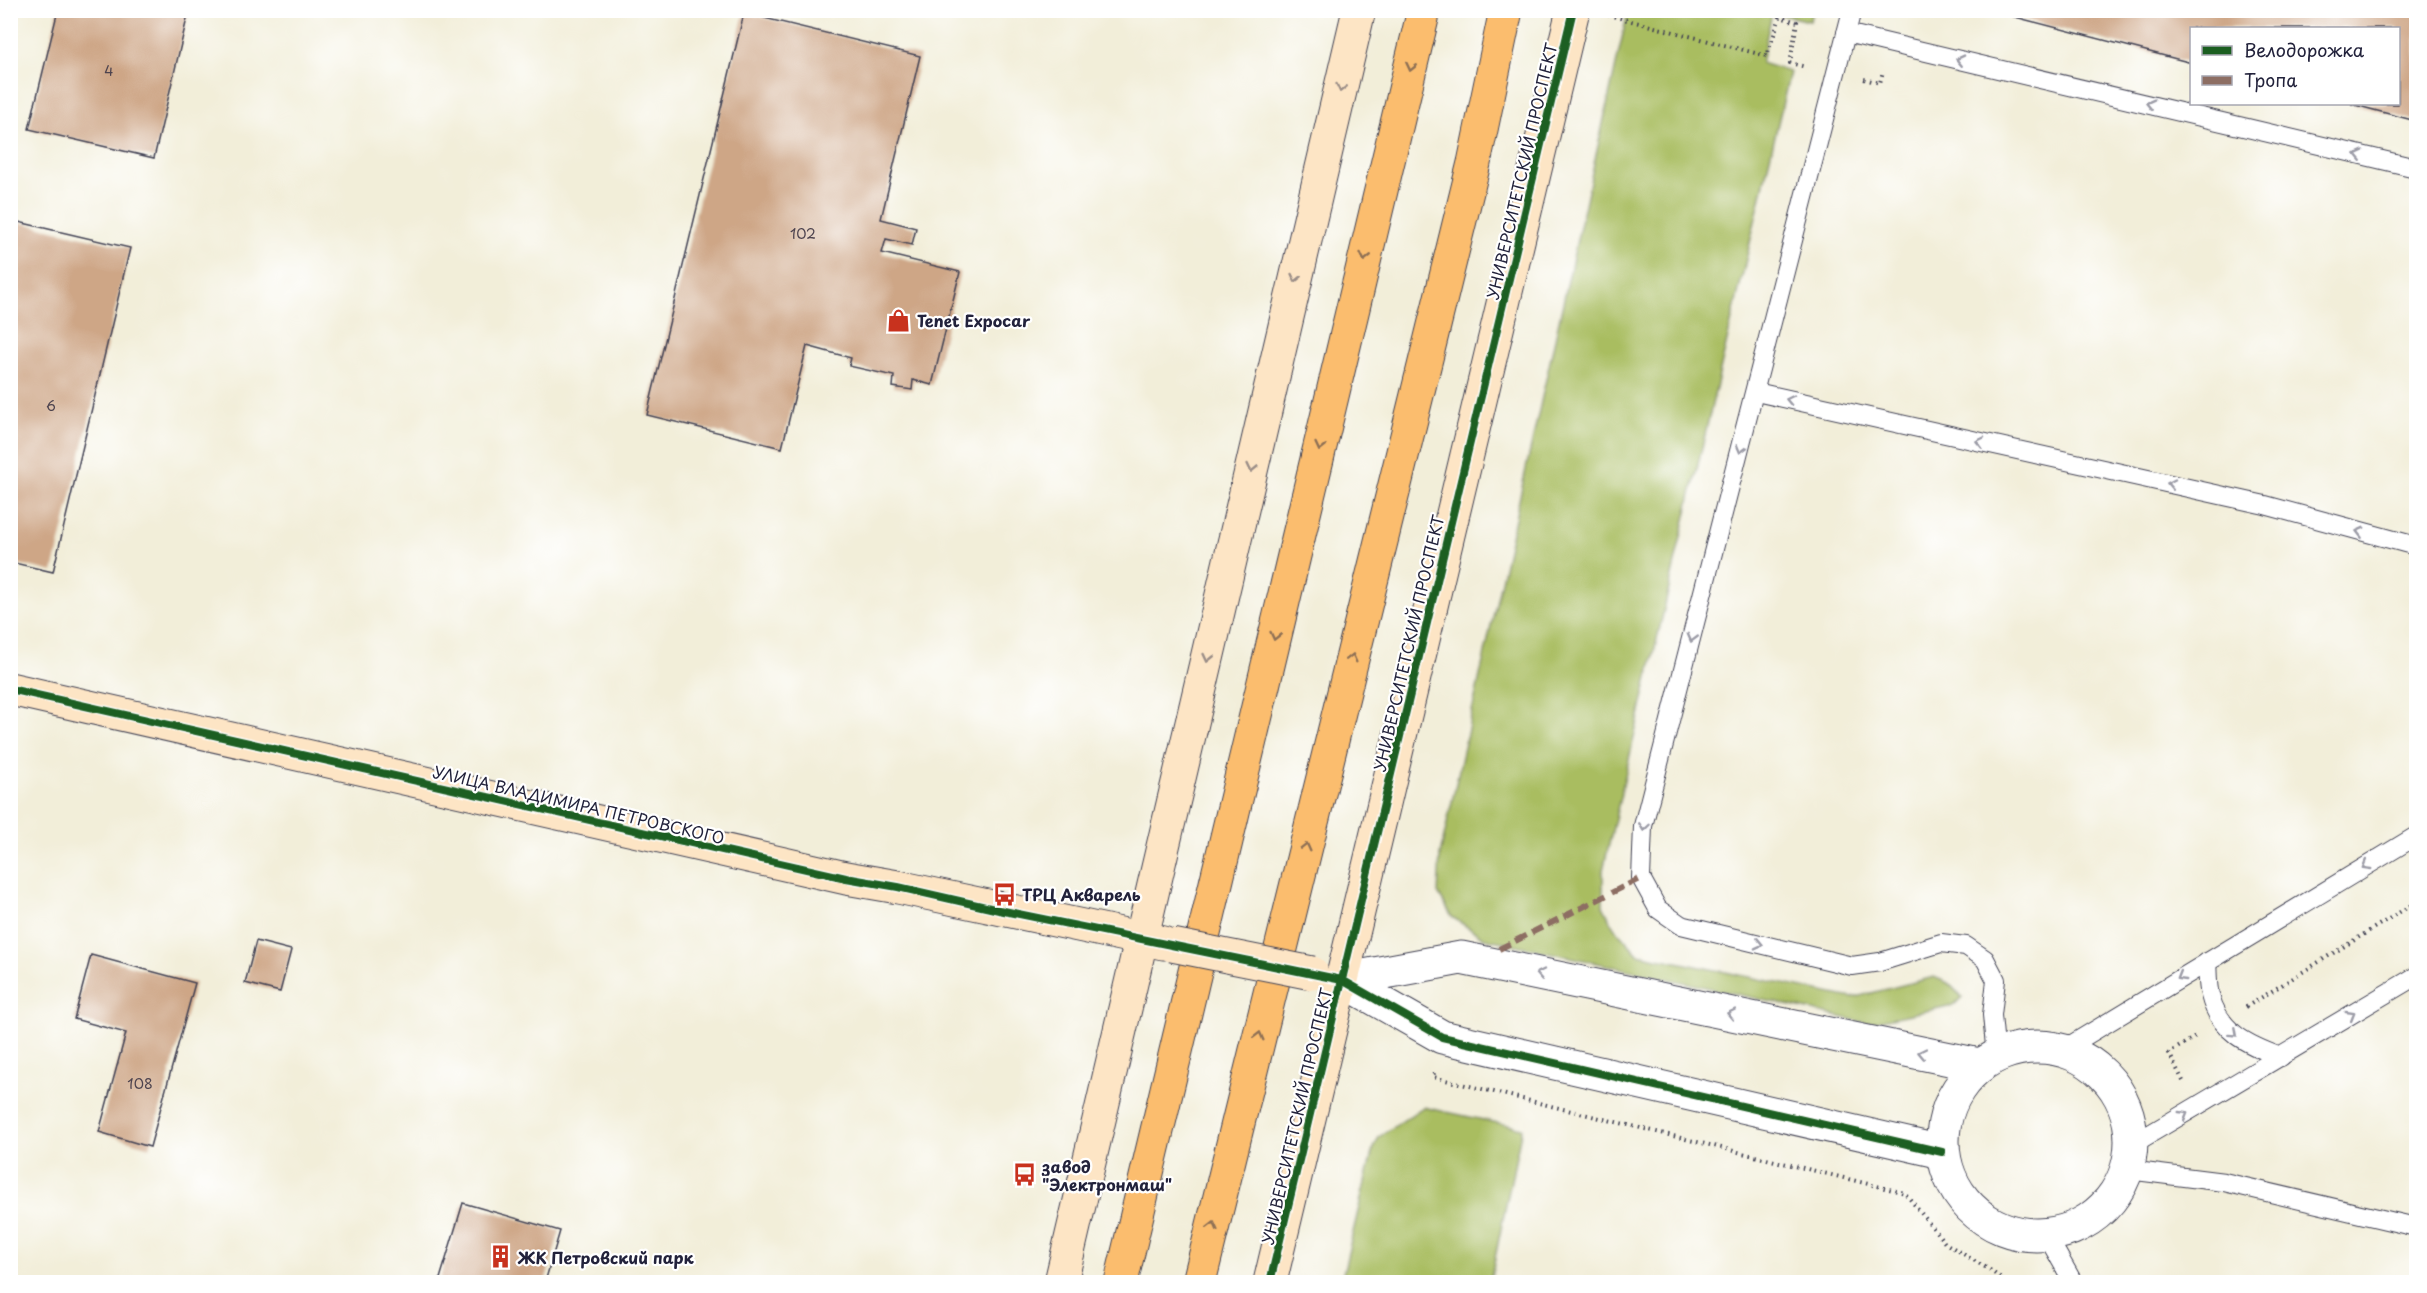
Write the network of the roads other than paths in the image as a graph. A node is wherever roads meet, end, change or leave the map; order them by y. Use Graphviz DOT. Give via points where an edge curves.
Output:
graph roads {
  1 [pos="1359,10"];
  2 [pos="1424,10"];
  3 [pos="1506,10"];
  4 [pos="1573,10"];
  5 [pos="1852,10"];
  6 [pos="1846,33"];
  7 [pos="2416,168"];
  8 [pos="1756,392"];
  9 [pos="2416,546"];
  10 [pos="10,689"];
  11 [pos="2416,836"];
  12 [pos="1157,942"];
  13 [pos="2207,962"];
  14 [pos="1327,976"];
  15 [pos="2416,976"];
  16 [pos="2064,1049"];
  17 [pos="2281,1057"];
  18 [pos="1987,1061"];
  19 [pos="1942,1152"];
  20 [pos="2131,1157"];
  21 [pos="2416,1227"];
  22 [pos="2047,1236"];
  23 [pos="1061,1282"];
  24 [pos="1121,1282"];
  25 [pos="1199,1282"];
  26 [pos="1270,1282"];
  27 [pos="2073,1282"];
  1 -- 12 [label="street, one-way"];
  2 -- 24 [label="highway, one-way"];
  25 -- 3 [label="highway, one-way" via="1474,163"];
  4 -- 14 [label="street, УНИВЕРСИТЕТСКИЙ ПРОСПЕКТ"];
  5 -- 6 [label="lane"];
  7 -- 6 [label="lane, one-way"];
  6 -- 8 [label="lane"];
  9 -- 8 [label="lane, one-way" via="2265,505"];
  8 -- 18 [label="lane, one-way" via="1643,826 1641,878 1658,909 1681,925 1852,966 1880,962 1941,943 1966,946 1985,959 1996,980"];
  10 -- 12 [label="street, УЛИЦА ВЛАДИМИРА ПЕТРОВСКОГО" via="846,878"];
  11 -- 13 [label="lane, one-way"];
  12 -- 14 [label="street, УЛИЦА ВЛАДИМИРА ПЕТРОВСКОГО, bridge"];
  12 -- 23 [label="street"];
  13 -- 16 [label="lane, one-way"];
  13 -- 17 [label="lane, one-way" via="2210,995 2221,1022 2246,1044"];
  18 -- 14 [label="street, one-way" via="1461,958"];
  14 -- 19 [label="street" via="1442,1037"];
  14 -- 26 [label="street, УНИВЕРСИТЕТСКИЙ ПРОСПЕКТ"];
  17 -- 15 [label="lane, one-way"];
  16 -- 18 [label="street" via="2028,1046"];
  16 -- 20 [label="street" via="2101,1069 2126,1103"];
  20 -- 17 [label="lane, one-way" via="2196,1108"];
  18 -- 19 [label="street" via="1957,1090 1944,1120"];
  19 -- 22 [label="street" via="1954,1187 1978,1215 2010,1232"];
  20 -- 21 [label="lane"];
  20 -- 22 [label="street" via="2111,1202 2082,1225"];
  22 -- 27 [label="lane"];
}
